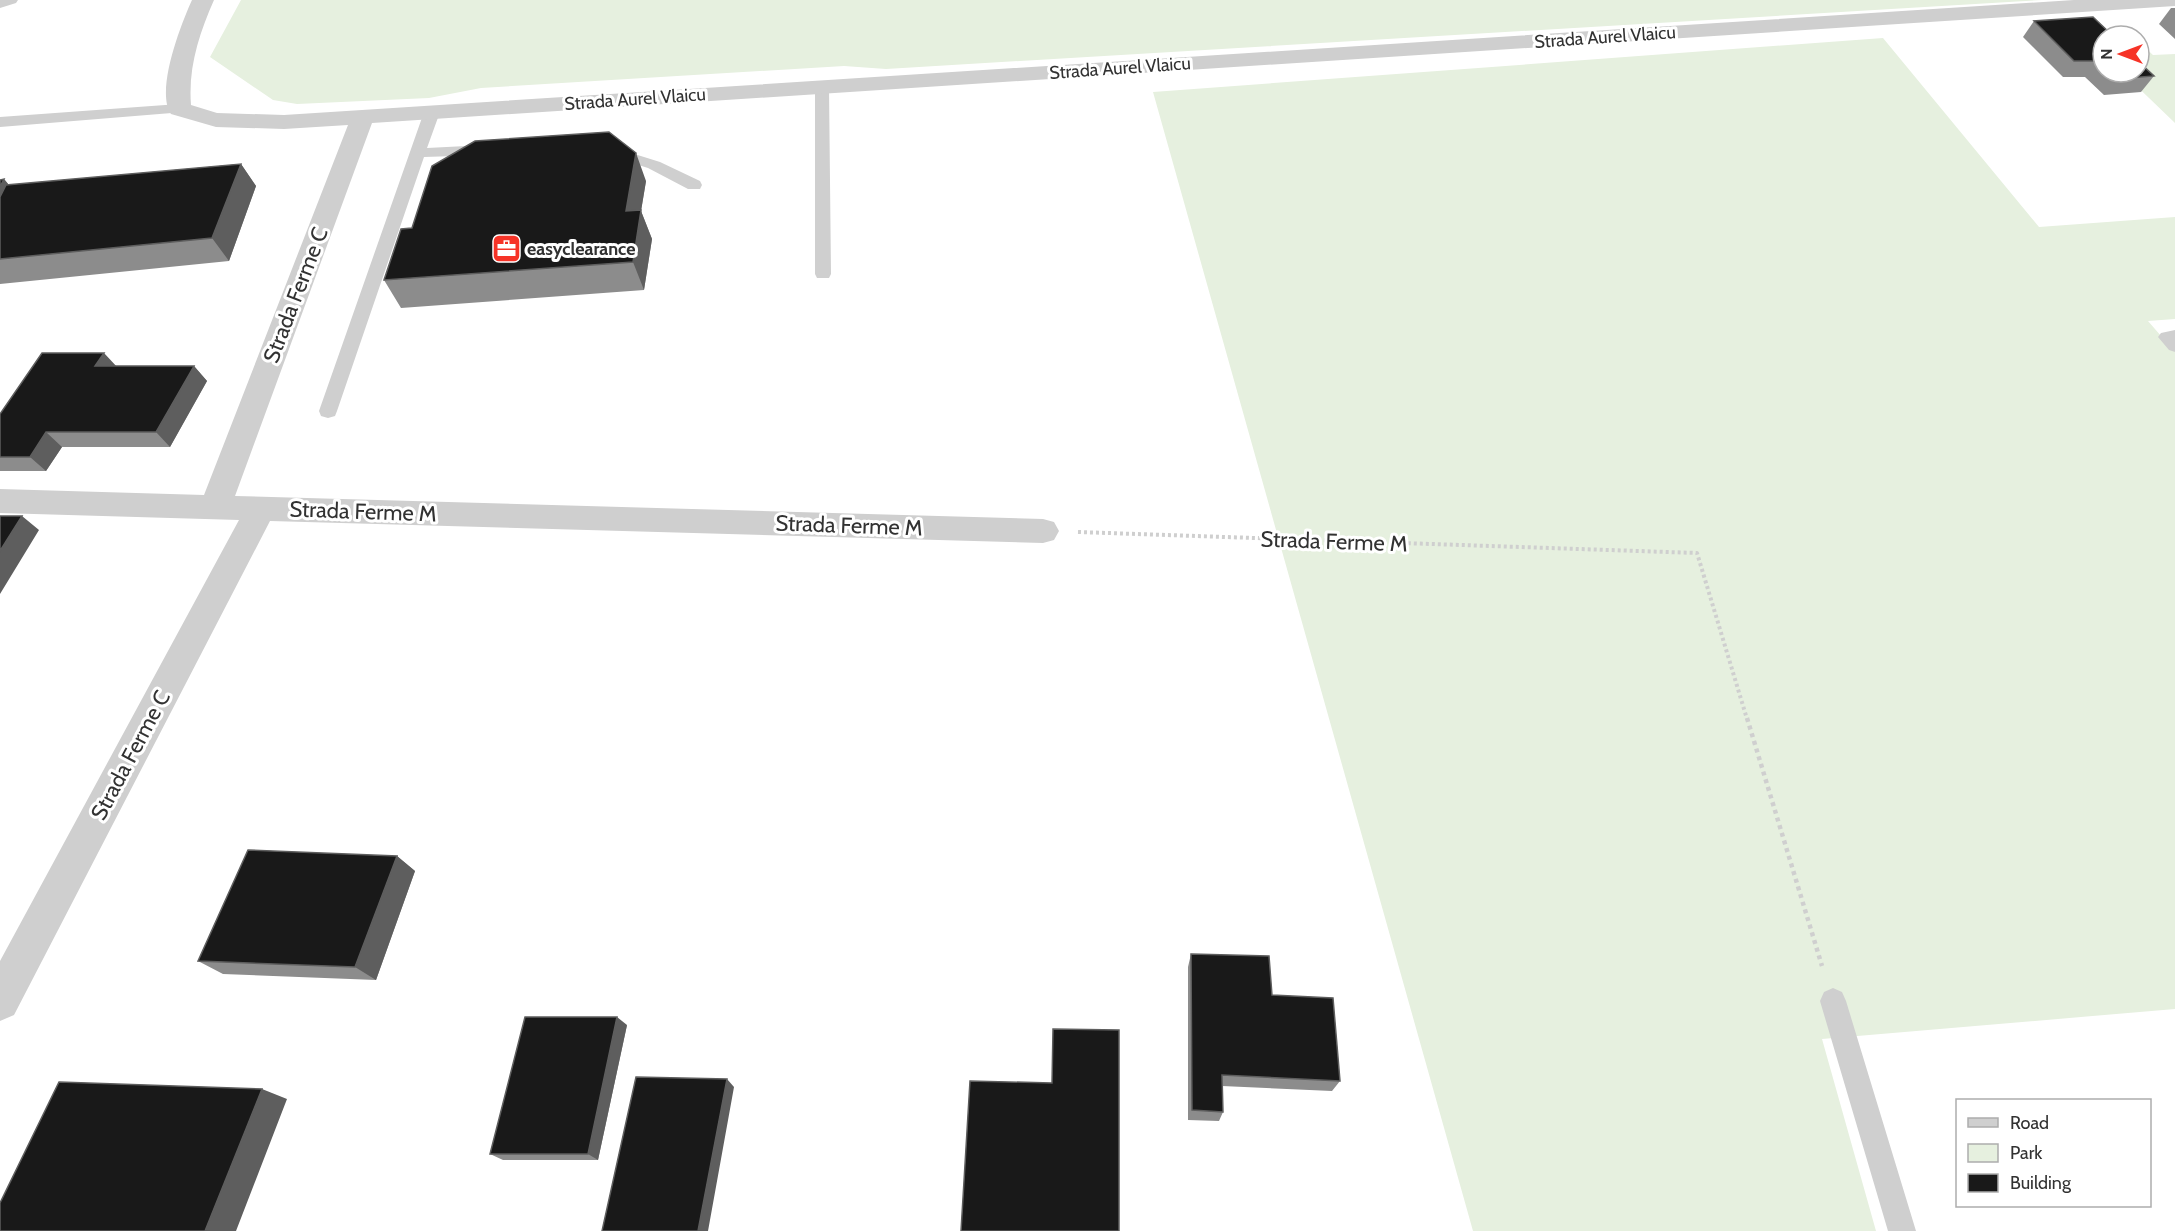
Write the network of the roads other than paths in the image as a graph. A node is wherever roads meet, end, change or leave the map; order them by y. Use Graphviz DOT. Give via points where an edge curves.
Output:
graph roads {
  1 [pos="11,0"];
  2 [pos="203,0"];
  3 [pos="2175,0"];
  4 [pos="0,4"];
  5 [pos="822,87"];
  6 [pos="178,109"];
  7 [pos="432,112"];
  8 [pos="363,117"];
  9 [pos="0,122"];
  10 [pos="496,149"];
  11 [pos="601,150"];
  12 [pos="418,153"];
  13 [pos="694,185"];
  14 [pos="823,274"];
  15 [pos="2175,336"];
  16 [pos="2175,346"];
  17 [pos="328,411"];
  18 [pos="0,501"];
  19 [pos="215,507"];
  20 [pos="261,508"];
  21 [pos="1043,531"];
  22 [pos="0,1001"];
  23 [pos="1833,1001"];
  24 [pos="1902,1231"];
  1 -- 4 [label="lane"];
  2 -- 6 [label="street" via="190,27 177,85"];
  3 -- 5 [label="street, Strada Aurel Vlaicu"];
  5 -- 7 [label="street, Strada Aurel Vlaicu"];
  5 -- 14 [label="lane"];
  6 -- 8 [label="street, Strada Aurel Vlaicu" via="216,120 284,122"];
  6 -- 9 [label="lane"];
  7 -- 8 [label="street, Strada Aurel Vlaicu"];
  7 -- 12 [label="lane"];
  8 -- 19 [label="street, Strada Ferme C"];
  10 -- 12 [label="lane"];
  11 -- 13 [label="lane" via="654,165"];
  12 -- 17 [label="lane"];
  15 -- 16 [label="lane" via="2168,337"];
  18 -- 19 [label="street, Strada Ferme M"];
  19 -- 20 [label="street, Strada Ferme M"];
  20 -- 21 [label="street, Strada Ferme M"];
  20 -- 22 [label="street, Strada Ferme C"];
  23 -- 24 [label="lane"];
}
